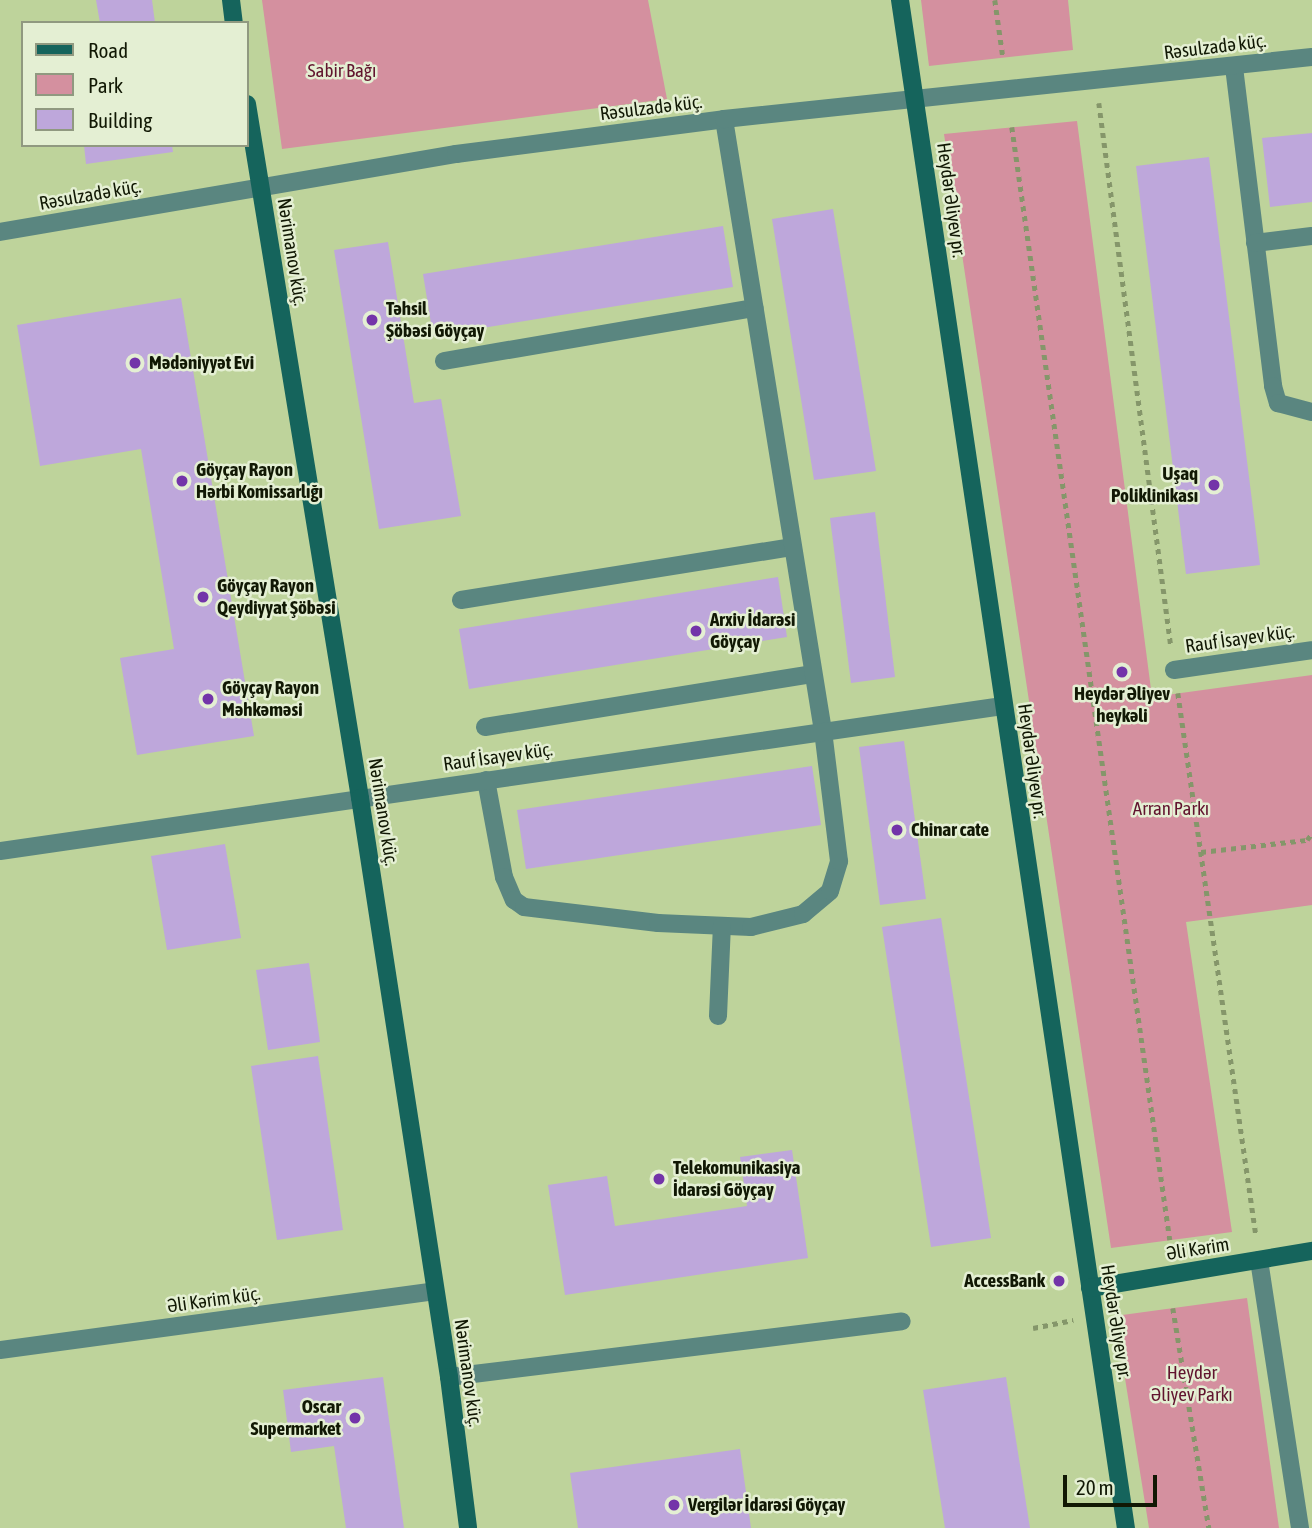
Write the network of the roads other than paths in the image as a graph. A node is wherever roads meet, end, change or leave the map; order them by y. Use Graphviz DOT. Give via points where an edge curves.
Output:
graph roads {
  1 [pos="231,0"];
  2 [pos="900,0"];
  3 [pos="234,21"];
  4 [pos="1312,57"];
  5 [pos="1234,66"];
  6 [pos="915,98"];
  7 [pos="248,110"];
  8 [pos="724,119"];
  9 [pos="260,187"];
  10 [pos="0,232"];
  11 [pos="1312,236"];
  12 [pos="1255,243"];
  13 [pos="755,308"];
  14 [pos="444,361"];
  15 [pos="1312,412"];
  16 [pos="793,547"];
  17 [pos="461,600"];
  18 [pos="1312,650"];
  19 [pos="1174,670"];
  20 [pos="813,674"];
  21 [pos="1003,706"];
  22 [pos="485,727"];
  23 [pos="823,731"];
  24 [pos="486,780"];
  25 [pos="360,798"];
  26 [pos="0,851"];
  27 [pos="722,926"];
  28 [pos="718,1016"];
  29 [pos="1312,1251"];
  30 [pos="1259,1261"];
  31 [pos="1090,1287"];
  32 [pos="435,1291"];
  33 [pos="902,1321"];
  34 [pos="0,1350"];
  35 [pos="449,1377"];
  36 [pos="468,1528"];
  37 [pos="1126,1528"];
  38 [pos="1300,1528"];
  1 -- 3 [label="main road"];
  2 -- 6 [label="main road, Heydər Əliyev pr."];
  4 -- 5 [label="street, Rəsulzadə küç."];
  5 -- 6 [label="street, Rəsulzadə küç."];
  5 -- 12 [label="street"];
  6 -- 8 [label="street, Rəsulzadə küç."];
  6 -- 21 [label="main road, Heydər Əliyev pr."];
  7 -- 9 [label="main road, Nərimanov küç."];
  8 -- 9 [label="street, Rəsulzadə küç." via="456,154"];
  8 -- 13 [label="street"];
  9 -- 10 [label="street, Rəsulzadə küç."];
  9 -- 25 [label="main road, Nərimanov küç."];
  11 -- 12 [label="street"];
  12 -- 15 [label="street" via="1278,403"];
  13 -- 14 [label="street"];
  13 -- 16 [label="street"];
  16 -- 17 [label="street"];
  16 -- 20 [label="street"];
  18 -- 19 [label="street, Rauf İsayev küç."];
  20 -- 22 [label="street"];
  20 -- 23 [label="street"];
  21 -- 23 [label="street, Rauf İsayev küç."];
  21 -- 31 [label="main road, Heydər Əliyev pr."];
  23 -- 24 [label="street, Rauf İsayev küç."];
  23 -- 27 [label="street" via="839,861 830,891 803,914 751,927"];
  24 -- 25 [label="street, Rauf İsayev küç."];
  24 -- 27 [label="street" via="504,877 514,900 524,907"];
  25 -- 26 [label="street, Rauf İsayev küç."];
  25 -- 32 [label="main road, Nərimanov küç."];
  27 -- 28 [label="street"];
  29 -- 30 [label="main road, Əli Kərim"];
  30 -- 31 [label="main road, Əli Kərim"];
  30 -- 38 [label="street"];
  31 -- 37 [label="main road, Heydər Əliyev pr."];
  32 -- 34 [label="street, Əli Kərim küç."];
  32 -- 35 [label="main road, Nərimanov küç."];
  33 -- 35 [label="street"];
  35 -- 36 [label="main road, Nərimanov küç."];
}
